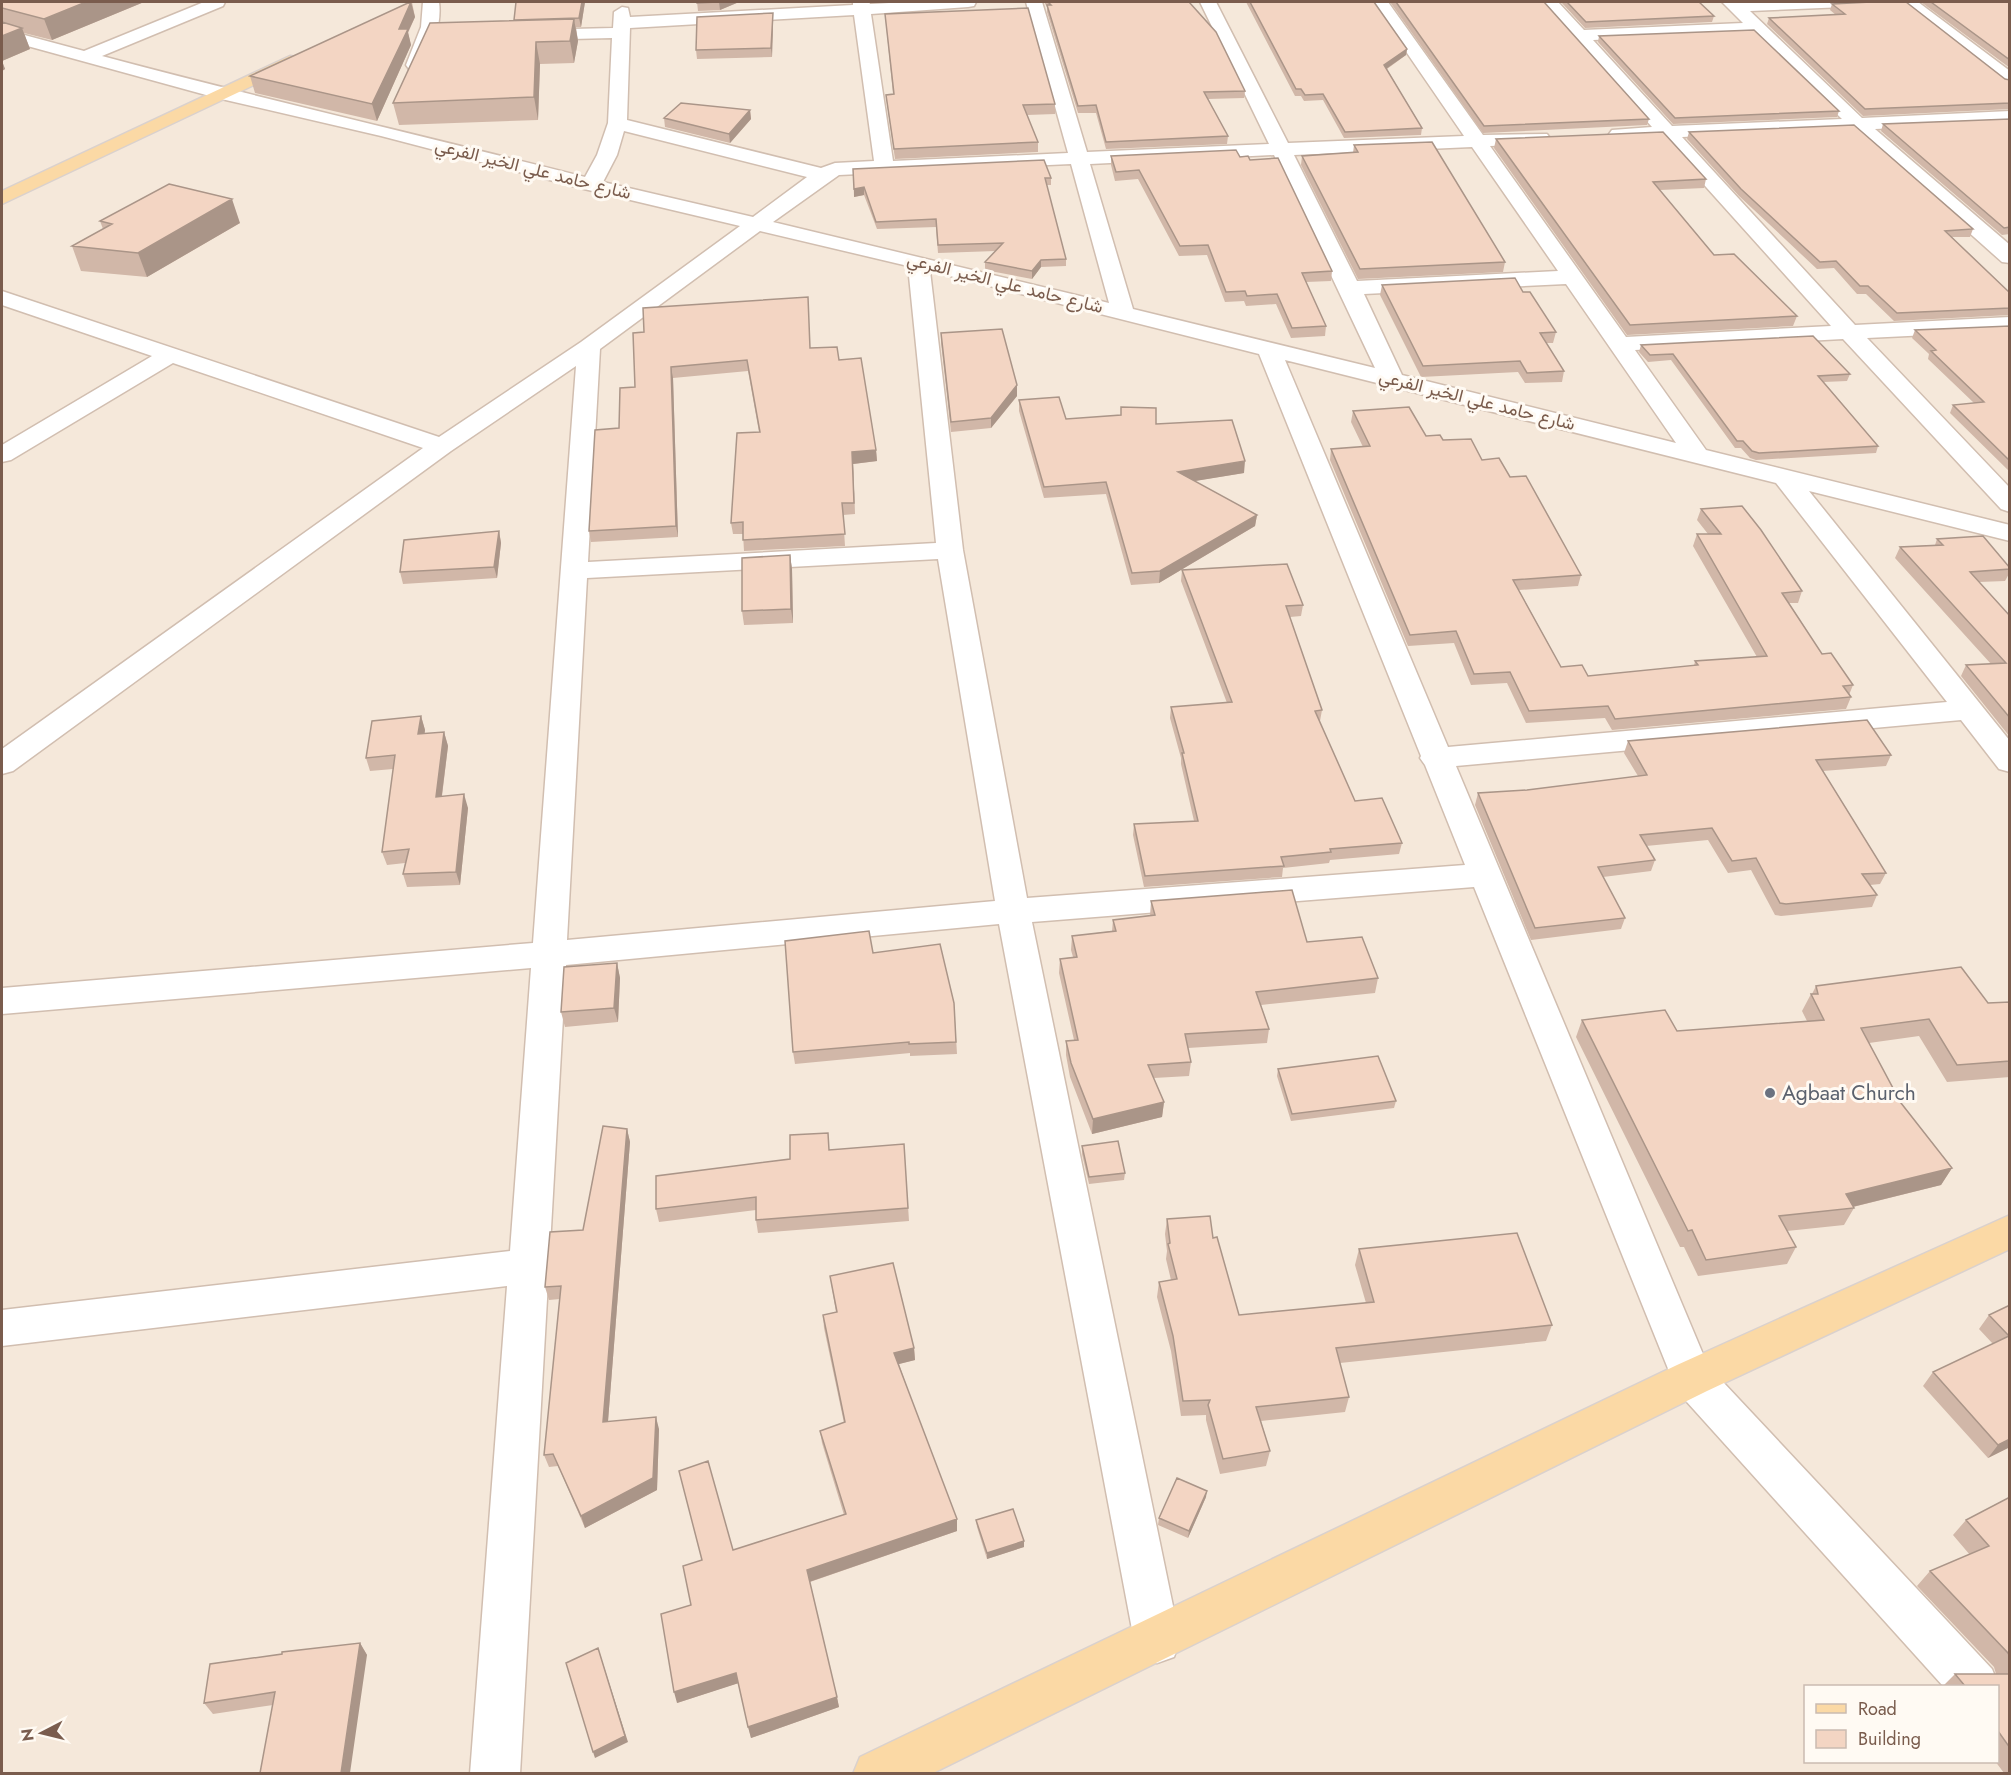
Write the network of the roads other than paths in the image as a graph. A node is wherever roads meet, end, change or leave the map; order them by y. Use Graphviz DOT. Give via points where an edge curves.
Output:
graph roads {
  1 [pos="217,2"];
  2 [pos="431,2"];
  3 [pos="624,2"];
  4 [pos="968,2"];
  5 [pos="1034,2"];
  6 [pos="1208,2"];
  7 [pos="1380,2"];
  8 [pos="1549,2"];
  9 [pos="1846,2"];
  10 [pos="1908,2"];
  11 [pos="1733,4"];
  12 [pos="861,6"];
  13 [pos="621,28"];
  14 [pos="1758,28"];
  15 [pos="2,34"];
  16 [pos="1581,35"];
  17 [pos="518,36"];
  18 [pos="427,38"];
  19 [pos="450,38"];
  20 [pos="309,53"];
  21 [pos="84,57"];
  22 [pos="408,80"];
  23 [pos="2010,80"];
  24 [pos="223,94"];
  25 [pos="394,111"];
  26 [pos="2010,117"];
  27 [pos="617,123"];
  28 [pos="1858,124"];
  29 [pos="384,131"];
  30 [pos="1669,132"];
  31 [pos="1600,135"];
  32 [pos="1555,137"];
  33 [pos="1475,141"];
  34 [pos="1281,149"];
  35 [pos="1078,158"];
  36 [pos="885,166"];
  37 [pos="829,172"];
  38 [pos="591,185"];
  39 [pos="2,198"];
  40 [pos="758,224"];
  41 [pos="2010,257"];
  42 [pos="918,262"];
  43 [pos="1572,277"];
  44 [pos="1350,288"];
  45 [pos="2,298"];
  46 [pos="1123,312"];
  47 [pos="2010,324"];
  48 [pos="1849,332"];
  49 [pos="1618,344"];
  50 [pos="590,347"];
  51 [pos="1269,349"];
  52 [pos="169,356"];
  53 [pos="1392,379"];
  54 [pos="442,446"];
  55 [pos="2,455"];
  56 [pos="1697,455"];
  57 [pos="1785,477"];
  58 [pos="2010,504"];
  59 [pos="2010,533"];
  60 [pos="950,550"];
  61 [pos="575,571"];
  62 [pos="1967,710"];
  63 [pos="1435,758"];
  64 [pos="2010,762"];
  65 [pos="2,764"];
  66 [pos="1484,874"];
  67 [pos="1013,911"];
  68 [pos="550,954"];
  69 [pos="2,1000"];
  70 [pos="2010,1231"];
  71 [pos="528,1266"];
  72 [pos="2,1328"];
  73 [pos="1692,1378"];
  74 [pos="1157,1640"];
  75 [pos="1975,1685"];
  76 [pos="495,1773"];
  77 [pos="877,1773"];
  1 -- 21 [label="street"];
  2 -- 18 [label="street"];
  3 -- 13 [label="street"];
  4 -- 12 [label="street"];
  5 -- 35 [label="street"];
  6 -- 34 [label="street"];
  7 -- 33 [label="street"];
  8 -- 16 [label="street"];
  9 -- 11 [label="street"];
  10 -- 23 [label="street"];
  11 -- 14 [label="street"];
  12 -- 13 [label="street"];
  12 -- 36 [label="street"];
  13 -- 17 [label="street"];
  13 -- 27 [label="street"];
  14 -- 16 [label="street"];
  14 -- 28 [label="street"];
  15 -- 21 [label="street, شارع حامد علي الخير الفرعي"];
  16 -- 30 [label="street"];
  18 -- 19 [label="street"];
  18 -- 22 [label="street"];
  20 -- 24 [label="main road"];
  21 -- 24 [label="street, شارع حامد علي الخير الفرعي"];
  24 -- 29 [label="street, شارع حامد علي الخير الفرعي"];
  24 -- 39 [label="main road"];
  25 -- 29 [label="street"];
  26 -- 28 [label="street"];
  27 -- 37 [label="street"];
  27 -- 38 [label="street"];
  28 -- 30 [label="street"];
  28 -- 41 [label="street"];
  29 -- 38 [label="street, شارع حامد علي الخير الفرعي"];
  30 -- 31 [label="street"];
  30 -- 48 [label="street"];
  32 -- 33 [label="street"];
  33 -- 34 [label="street"];
  33 -- 43 [label="street"];
  34 -- 35 [label="street"];
  34 -- 44 [label="street"];
  35 -- 36 [label="street"];
  35 -- 46 [label="street"];
  36 -- 37 [label="street"];
  37 -- 40 [label="street"];
  38 -- 40 [label="street, شارع حامد علي الخير الفرعي"];
  40 -- 42 [label="street, شارع حامد علي الخير الفرعي"];
  40 -- 50 [label="street"];
  42 -- 46 [label="street, شارع حامد علي الخير الفرعي"];
  42 -- 60 [label="street"];
  43 -- 44 [label="street"];
  43 -- 49 [label="street"];
  44 -- 53 [label="street"];
  45 -- 52 [label="street"];
  46 -- 51 [label="street, شارع حامد علي الخير الفرعي"];
  47 -- 48 [label="street"];
  48 -- 49 [label="street"];
  48 -- 58 [label="street"];
  49 -- 56 [label="street"];
  50 -- 54 [label="street"];
  50 -- 61 [label="street"];
  51 -- 53 [label="street, شارع حامد علي الخير الفرعي"];
  51 -- 63 [label="street"];
  52 -- 54 [label="street"];
  52 -- 55 [label="street"];
  53 -- 56 [label="street, شارع حامد علي الخير الفرعي"];
  54 -- 65 [label="street"];
  56 -- 57 [label="street, شارع حامد علي الخير الفرعي"];
  57 -- 59 [label="street, شارع حامد علي الخير الفرعي"];
  57 -- 62 [label="street"];
  60 -- 61 [label="street"];
  60 -- 67 [label="street"];
  61 -- 68 [label="street"];
  62 -- 63 [label="street"];
  62 -- 64 [label="street"];
  63 -- 66 [label="street"];
  66 -- 67 [label="street"];
  66 -- 73 [label="street"];
  67 -- 68 [label="street"];
  67 -- 74 [label="street"];
  68 -- 69 [label="street"];
  68 -- 71 [label="street"];
  70 -- 73 [label="main road"];
  71 -- 72 [label="street"];
  71 -- 76 [label="street"];
  73 -- 74 [label="main road"];
  73 -- 75 [label="street"];
  74 -- 77 [label="main road"];
}
